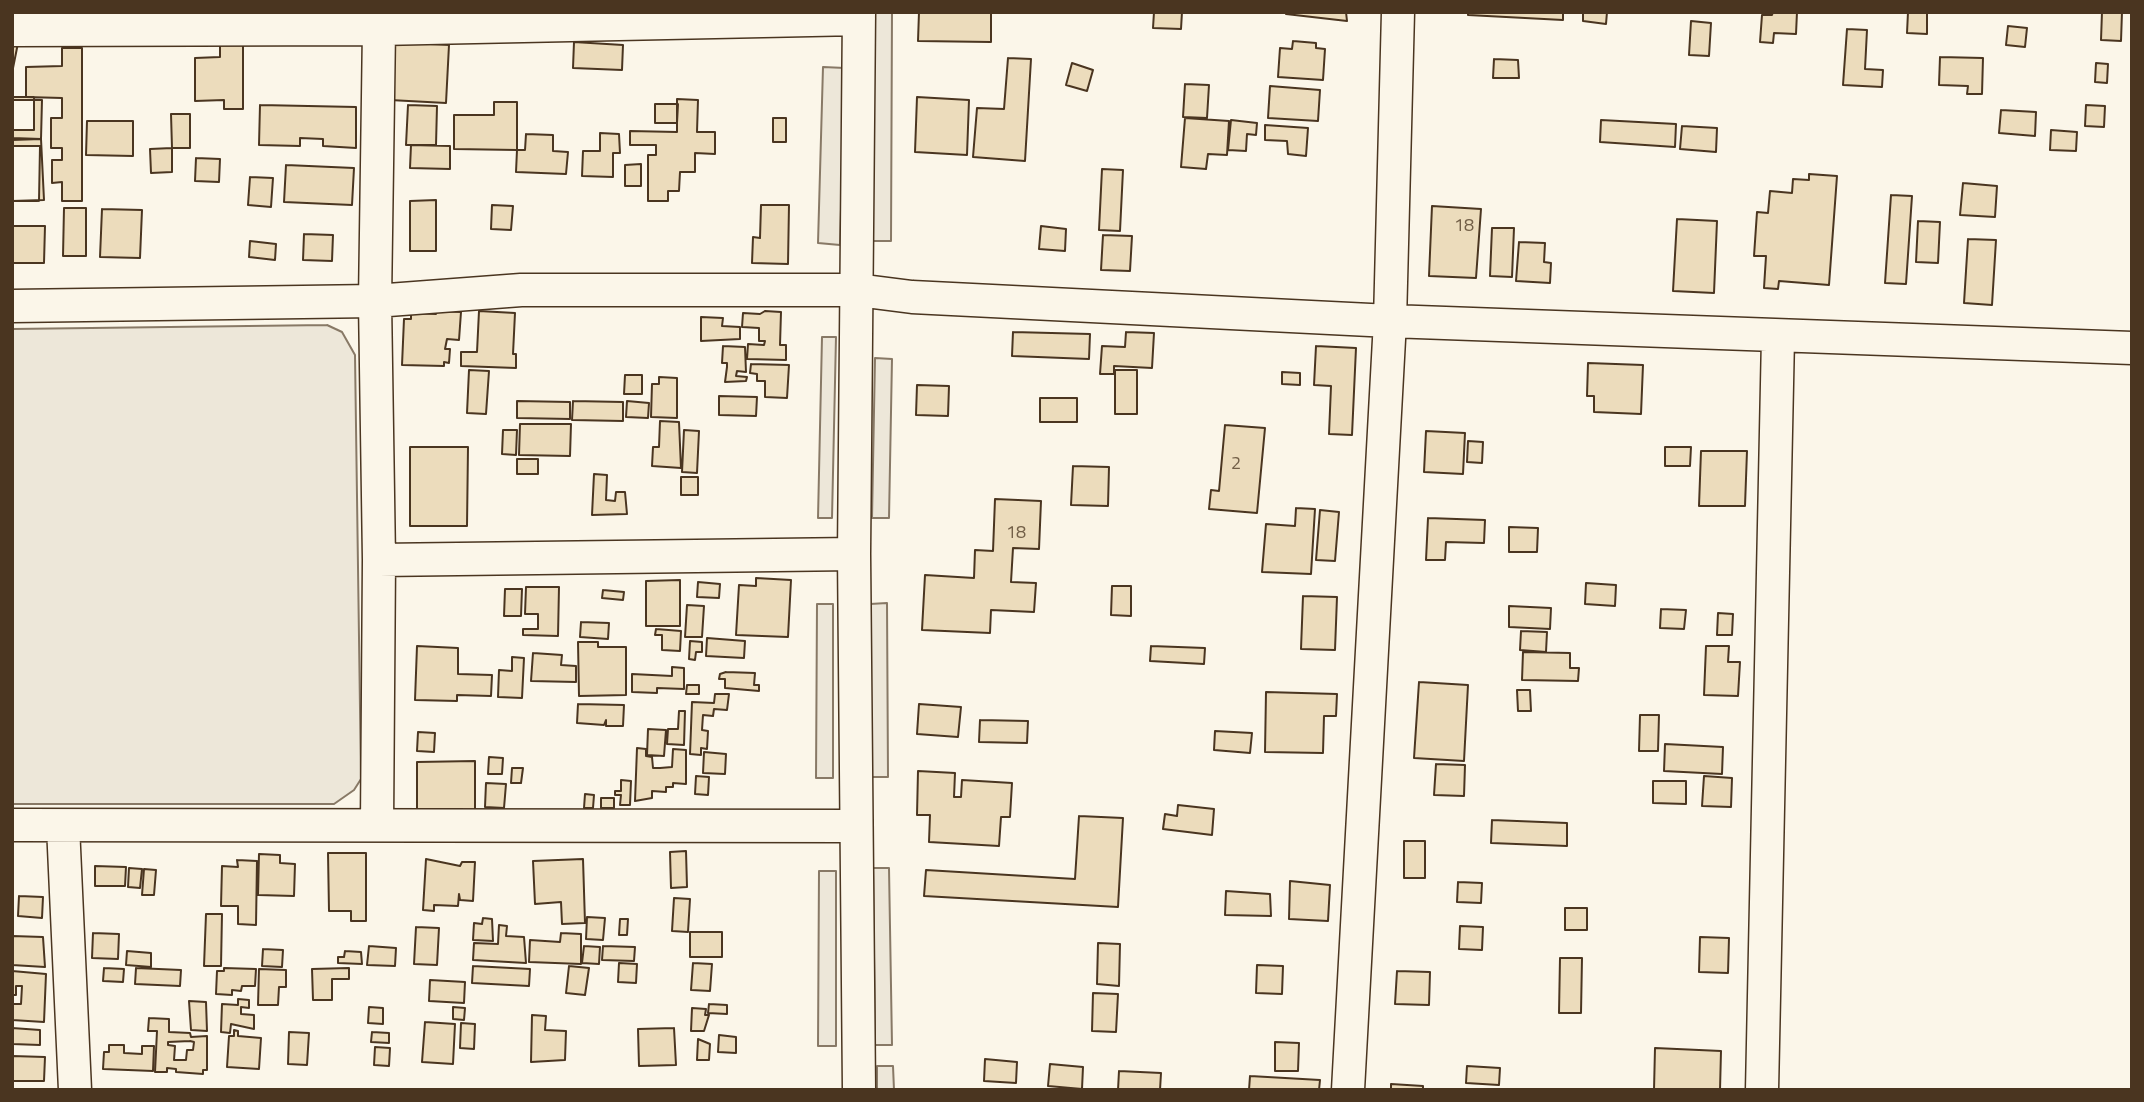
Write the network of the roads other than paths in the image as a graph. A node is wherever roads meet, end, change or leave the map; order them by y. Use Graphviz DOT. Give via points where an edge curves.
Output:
graph roads {
  1 [pos="1398,12"];
  2 [pos="859,15"];
  3 [pos="382,20"];
  4 [pos="12,30"];
  5 [pos="857,290"];
  6 [pos="375,301"];
  7 [pos="12,306"];
  8 [pos="1390,321"];
  9 [pos="1778,337"];
  10 [pos="2132,348"];
  11 [pos="854,554"];
  12 [pos="379,560"];
  13 [pos="377,824"];
  14 [pos="12,825"];
  15 [pos="63,826"];
  16 [pos="855,826"];
  17 [pos="75,1090"];
  18 [pos="859,1090"];
  19 [pos="1349,1090"];
  20 [pos="1762,1090"];
  1 -- 8 [label="street"];
  2 -- 3 [label="street"];
  2 -- 5 [label="street"];
  3 -- 4 [label="street"];
  3 -- 6 [label="street"];
  5 -- 6 [label="street" via="522,290"];
  5 -- 8 [label="street" via="912,298"];
  5 -- 11 [label="street"];
  6 -- 7 [label="street"];
  6 -- 12 [label="street"];
  8 -- 9 [label="street"];
  8 -- 19 [label="street"];
  9 -- 10 [label="street"];
  9 -- 20 [label="street"];
  11 -- 12 [label="street"];
  11 -- 16 [label="street"];
  12 -- 13 [label="street"];
  13 -- 15 [label="street"];
  13 -- 16 [label="street"];
  14 -- 15 [label="street"];
  15 -- 17 [label="street"];
  16 -- 18 [label="street"];
}
